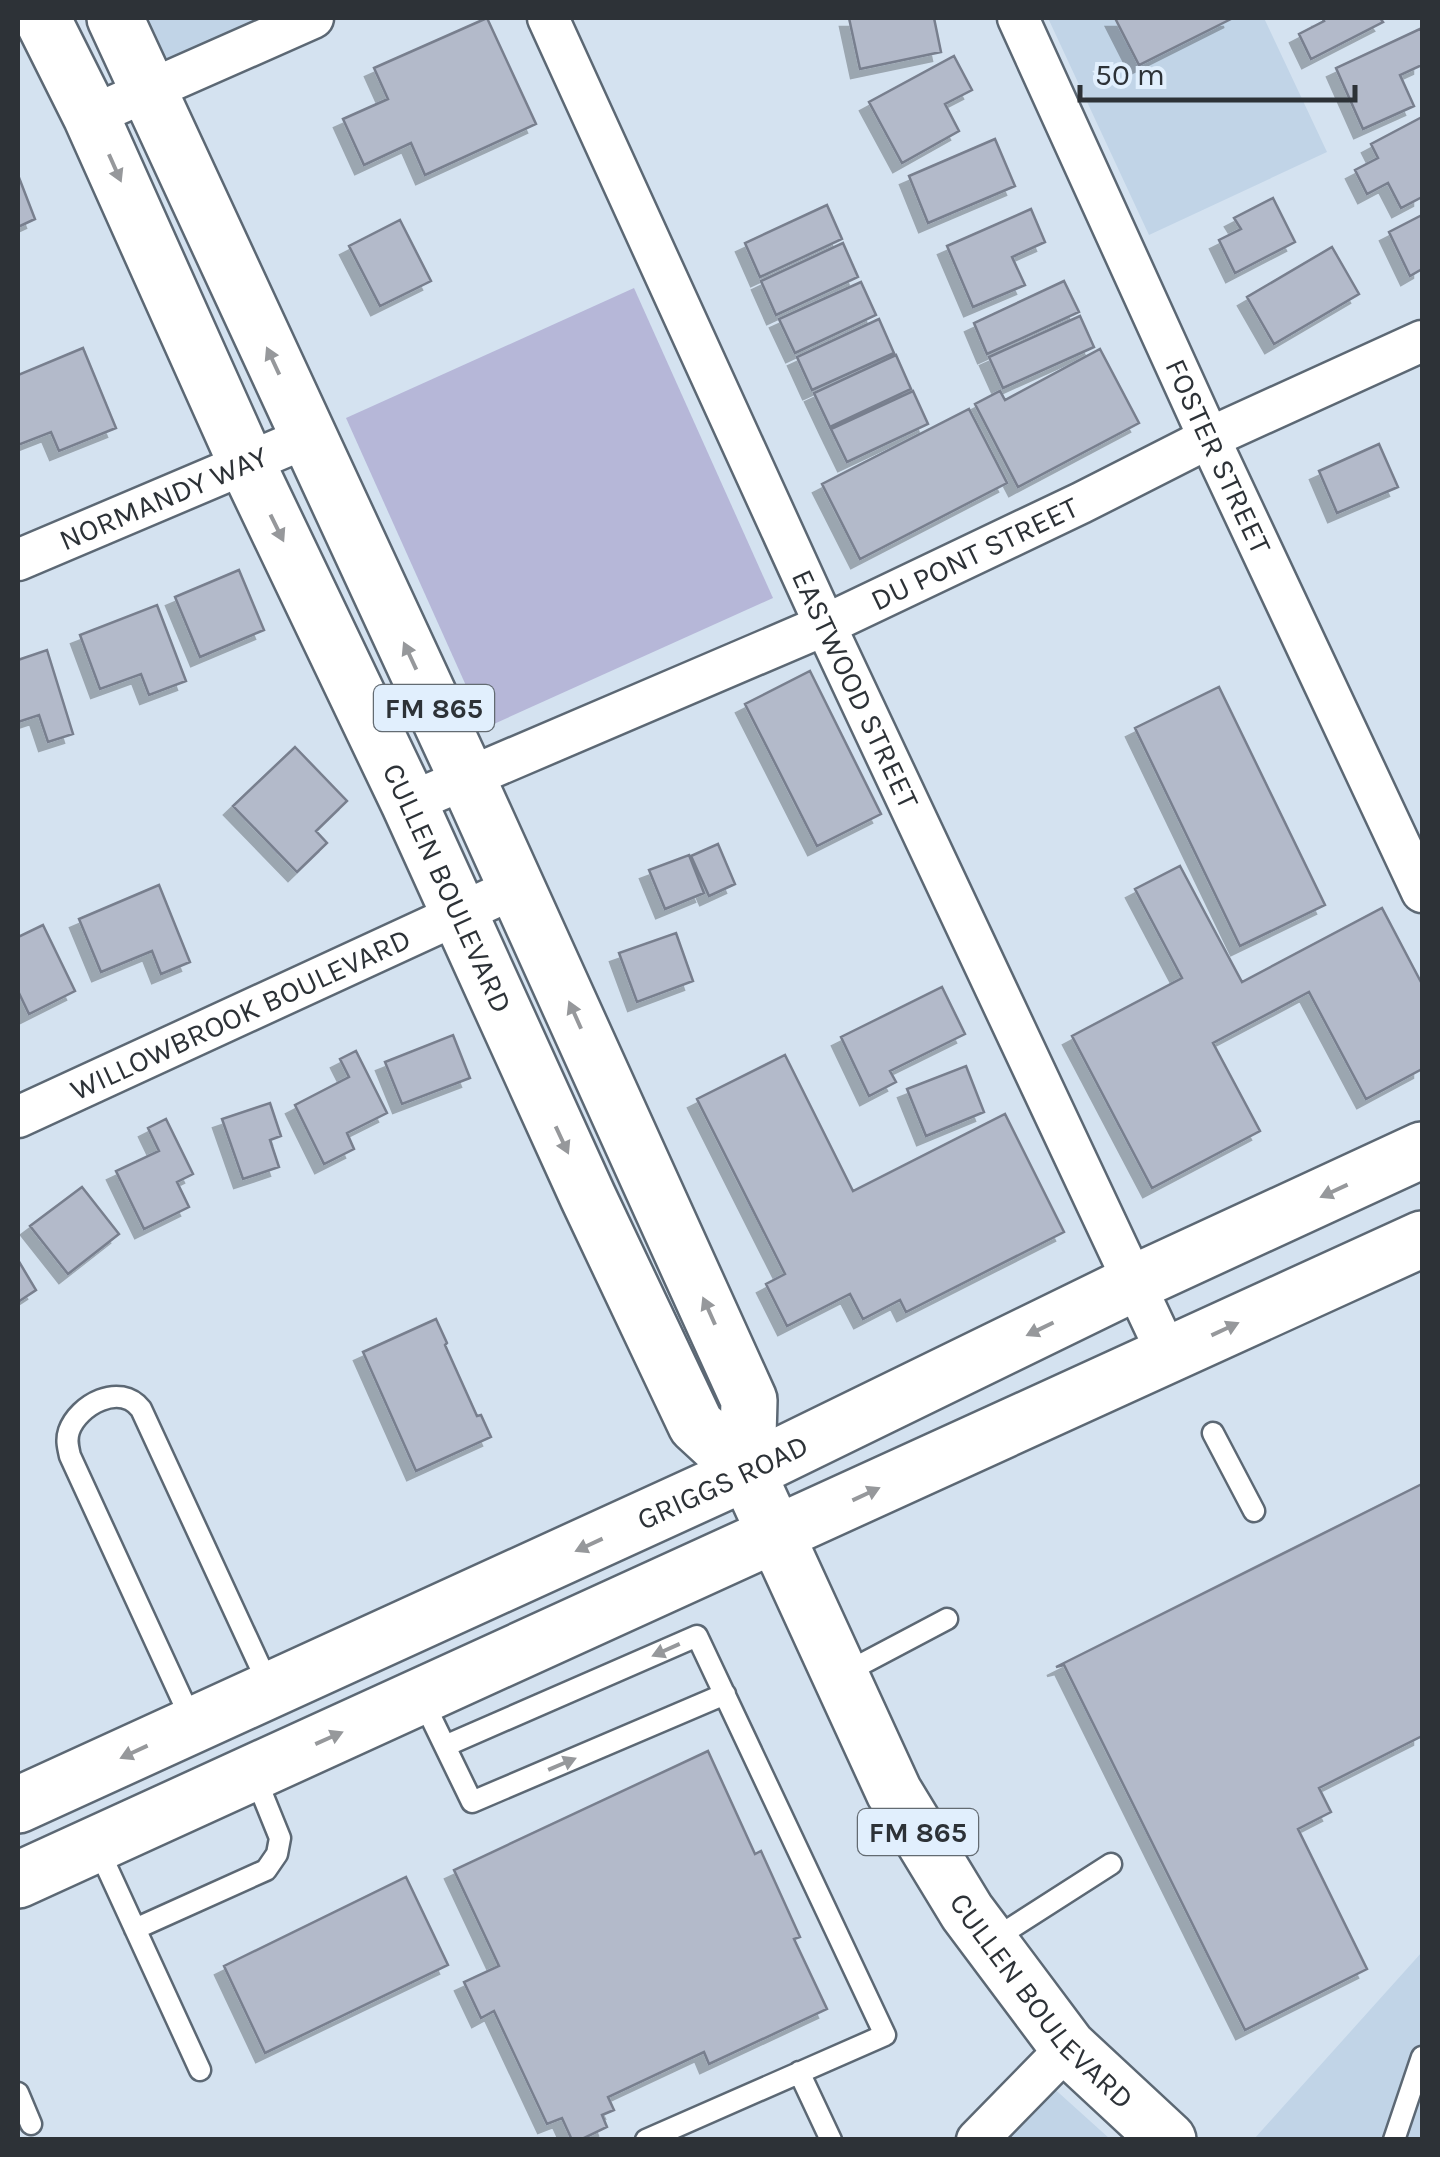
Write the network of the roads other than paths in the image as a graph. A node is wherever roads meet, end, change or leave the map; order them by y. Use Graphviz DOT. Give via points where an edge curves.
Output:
graph roads {
  1 [pos="32,18"];
  2 [pos="42,18"];
  3 [pos="115,18"];
  4 [pos="313,18"];
  5 [pos="548,18"];
  6 [pos="1018,18"];
  7 [pos="18,23"];
  8 [pos="148,90"];
  9 [pos="92,116"];
  10 [pos="1422,341"];
  11 [pos="308,437"];
  12 [pos="1209,438"];
  13 [pos="246,462"];
  14 [pos="18,560"];
  15 [pos="826,625"];
  16 [pos="467,778"];
  17 [pos="409,803"];
  18 [pos="517,887"];
  19 [pos="1422,892"];
  20 [pos="458,914"];
  21 [pos="18,1117"];
  22 [pos="1422,1150"];
  23 [pos="1422,1239"];
  24 [pos="1134,1283"];
  25 [pos="1168,1355"];
  26 [pos="1213,1433"];
  27 [pos="747,1472"];
  28 [pos="1254,1511"];
  29 [pos="777,1535"];
  30 [pos="947,1619"];
  31 [pos="841,1675"];
  32 [pos="724,1694"];
  33 [pos="421,1697"];
  34 [pos="231,1708"];
  35 [pos="445,1746"];
  36 [pos="254,1773"];
  37 [pos="18,1805"];
  38 [pos="96,1844"];
  39 [pos="1111,1864"];
  40 [pos="18,1880"];
  41 [pos="135,1930"];
  42 [pos="991,1942"];
  43 [pos="1068,2047"];
  44 [pos="1422,2057"];
  45 [pos="200,2070"];
  46 [pos="799,2072"];
  47 [pos="18,2093"];
  48 [pos="31,2124"];
  49 [pos="646,2140"];
  50 [pos="831,2140"];
  51 [pos="977,2140"];
  52 [pos="1168,2140"];
  53 [pos="1394,2140"];
  1 -- 7 [label="street"];
  2 -- 9 [label="main road, CULLEN BOULEVARD / FM 865"];
  3 -- 8 [label="main road, CULLEN BOULEVARD / FM 865"];
  4 -- 8 [label="street"];
  5 -- 15 [label="street, EASTWOOD STREET"];
  6 -- 12 [label="street, FOSTER STREET"];
  8 -- 9 [label="street"];
  11 -- 8 [label="main road, CULLEN BOULEVARD / FM 865, one-way"];
  9 -- 13 [label="main road, CULLEN BOULEVARD / FM 865, one-way"];
  10 -- 12 [label="street, DU PONT STREET"];
  11 -- 13 [label="street, NORMANDY WAY"];
  16 -- 11 [label="main road, CULLEN BOULEVARD / FM 865, one-way"];
  12 -- 15 [label="street, DU PONT STREET"];
  12 -- 19 [label="street, FOSTER STREET"];
  13 -- 14 [label="street, NORMANDY WAY"];
  13 -- 17 [label="main road, CULLEN BOULEVARD / FM 865, one-way"];
  15 -- 16 [label="street, DU PONT STREET"];
  15 -- 24 [label="street, EASTWOOD STREET"];
  16 -- 17 [label="street, DU PONT STREET"];
  16 -- 18 [label="main road, CULLEN BOULEVARD / FM 865"];
  17 -- 20 [label="main road, CULLEN BOULEVARD / FM 865"];
  18 -- 20 [label="street, WILLOWBROOK BOULEVARD"];
  27 -- 18 [label="main road, CULLEN BOULEVARD / FM 865, one-way" via="750,1400"];
  20 -- 21 [label="street, WILLOWBROOK BOULEVARD"];
  20 -- 27 [label="main road, CULLEN BOULEVARD / FM 865, one-way" via="696,1425"];
  22 -- 24 [label="main road, GRIGGS ROAD, one-way"];
  25 -- 23 [label="main road, one-way"];
  24 -- 25 [label="street, EASTWOOD STREET"];
  24 -- 27 [label="main road, GRIGGS ROAD, one-way"];
  29 -- 25 [label="main road, one-way"];
  26 -- 28 [label="lane"];
  27 -- 29 [label="main road, CULLEN BOULEVARD / FM 865"];
  27 -- 34 [label="main road, GRIGGS ROAD, one-way"];
  29 -- 31 [label="main road, CULLEN BOULEVARD / FM 865"];
  29 -- 33 [label="main road"];
  30 -- 31 [label="lane"];
  31 -- 42 [label="main road, CULLEN BOULEVARD / FM 865" via="894,1792"];
  35 -- 32 [label="lane, one-way" via="472,1802"];
  32 -- 35 [label="lane, one-way" via="697,1636"];
  32 -- 46 [label="lane" via="885,2035"];
  33 -- 35 [label="lane"];
  36 -- 33 [label="main road, one-way"];
  34 -- 34 [label="lane" via="141,1410 125,1396 112,1396 76,1418 67,1442 70,1456"];
  34 -- 36 [label="main road"];
  34 -- 37 [label="main road, GRIGGS ROAD, one-way"];
  36 -- 38 [label="main road"];
  36 -- 41 [label="lane" via="280,1838 266,1870"];
  38 -- 40 [label="main road"];
  38 -- 41 [label="lane"];
  39 -- 42 [label="lane"];
  41 -- 45 [label="lane"];
  42 -- 43 [label="main road, CULLEN BOULEVARD / FM 865"];
  43 -- 51 [label="street"];
  43 -- 52 [label="main road, CULLEN BOULEVARD / FM 865"];
  44 -- 53 [label="lane"];
  46 -- 49 [label="lane"];
  46 -- 50 [label="lane"];
  47 -- 48 [label="lane"];
}
